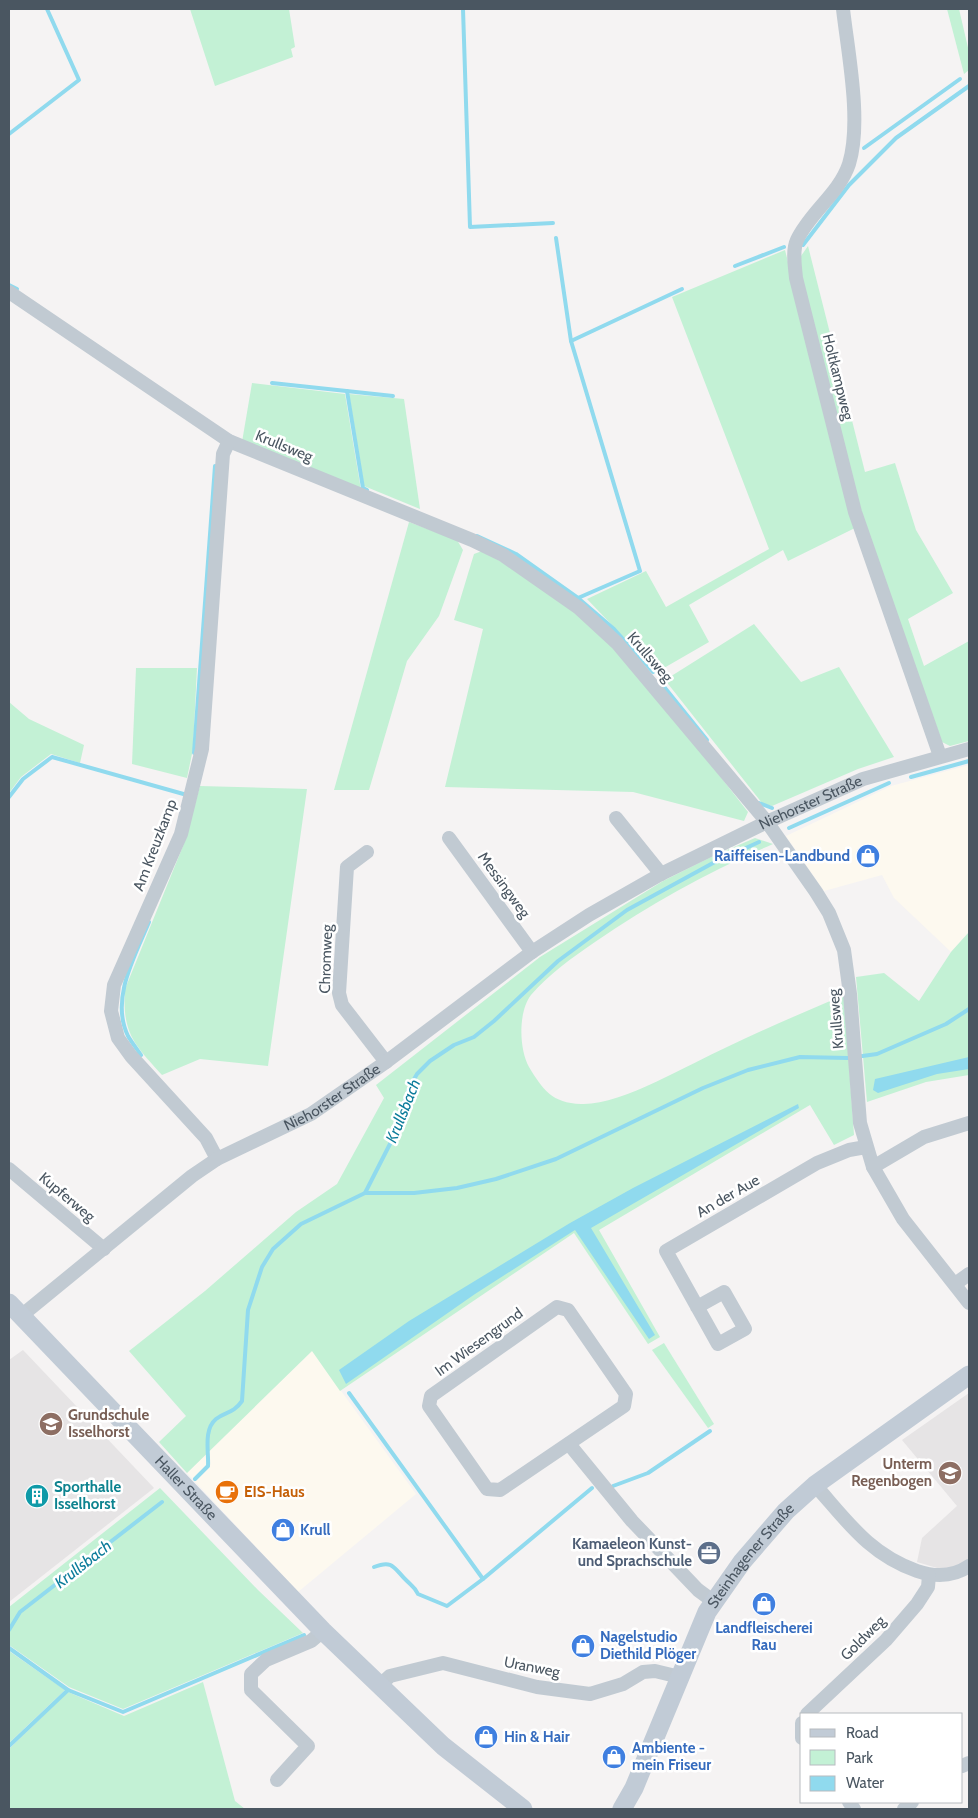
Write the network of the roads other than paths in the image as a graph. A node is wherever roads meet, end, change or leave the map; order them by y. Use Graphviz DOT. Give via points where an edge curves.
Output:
graph roads {
  1 [pos="843,9"];
  2 [pos="9,292"];
  3 [pos="229,442"];
  4 [pos="969,750"];
  5 [pos="940,756"];
  6 [pos="616,818"];
  7 [pos="767,822"];
  8 [pos="449,838"];
  9 [pos="367,852"];
  10 [pos="661,874"];
  11 [pos="532,952"];
  12 [pos="386,1062"];
  13 [pos="969,1123"];
  14 [pos="866,1146"];
  15 [pos="217,1159"];
  16 [pos="874,1167"];
  17 [pos="9,1169"];
  18 [pos="104,1249"];
  19 [pos="969,1274"];
  20 [pos="955,1284"];
  21 [pos="969,1303"];
  22 [pos="697,1307"];
  23 [pos="13,1314"];
  24 [pos="969,1375"];
  25 [pos="569,1444"];
  26 [pos="815,1484"];
  27 [pos="969,1566"];
  28 [pos="929,1575"];
  29 [pos="713,1601"];
  30 [pos="322,1631"];
  31 [pos="680,1678"];
  32 [pos="379,1686"];
  33 [pos="808,1713"];
  34 [pos="277,1780"];
  35 [pos="524,1809"];
  36 [pos="622,1809"];
  1 -- 5 [label="street, Holtkampweg" via="854,113 852,148 842,180 797,241 794,256 796,278 855,512"];
  2 -- 3 [label="street, Krullsweg"];
  3 -- 7 [label="street, Krullsweg" via="495,551 579,608 617,643"];
  3 -- 15 [label="street, Am Kreuzkamp" via="223,454 202,749 177,843 114,986 111,1011 118,1038 206,1138"];
  4 -- 5 [label="street, Niehorster Straße"];
  5 -- 7 [label="street, Niehorster Straße" via="863,779"];
  6 -- 10 [label="street"];
  7 -- 10 [label="street, Niehorster Straße"];
  7 -- 14 [label="street, Krullsweg" via="829,913 844,950 860,1123"];
  8 -- 11 [label="street, Messingweg"];
  9 -- 12 [label="street, Chromweg" via="347,867 339,993 342,1005"];
  10 -- 11 [label="street, Niehorster Straße"];
  11 -- 12 [label="street, Niehorster Straße"];
  12 -- 15 [label="street, Niehorster Straße" via="311,1114"];
  13 -- 16 [label="street" via="924,1137"];
  14 -- 16 [label="street, Krullsweg"];
  14 -- 22 [label="street, An der Aue" via="817,1163 666,1251"];
  15 -- 18 [label="street, Niehorster Straße"];
  16 -- 20 [label="street, Krullsweg" via="903,1219"];
  17 -- 18 [label="street, Kupferweg"];
  18 -- 23 [label="street, Niehorster Straße"];
  19 -- 20 [label="street"];
  20 -- 21 [label="street, Krullsweg"];
  23 -- 30 [label="street, Haller Straße"];
  24 -- 26 [label="street, Steinhagener Straße"];
  25 -- 25 [label="street, Im Wiesengrund" via="624,1406 626,1394 568,1310 557,1307 431,1396 429,1406 487,1489 500,1490"];
  25 -- 29 [label="street" via="632,1521 698,1590"];
  26 -- 28 [label="street" via="877,1552 899,1565"];
  26 -- 29 [label="street, Steinhagener Straße" via="786,1511"];
  27 -- 28 [label="street" via="946,1576"];
  28 -- 33 [label="street, Goldweg" via="928,1587 917,1604 886,1640"];
  29 -- 31 [label="street, Steinhagener Straße"];
  30 -- 32 [label="street, Haller Straße"];
  30 -- 34 [label="street" via="311,1641 266,1660 251,1674 251,1690 308,1746"];
  31 -- 32 [label="street, Uranweg" via="655,1670 643,1672 622,1684 590,1694 537,1687 443,1663 390,1676"];
  31 -- 36 [label="street, Steinhagener Straße"];
  32 -- 35 [label="street, Haller Straße" via="443,1746"];
}
